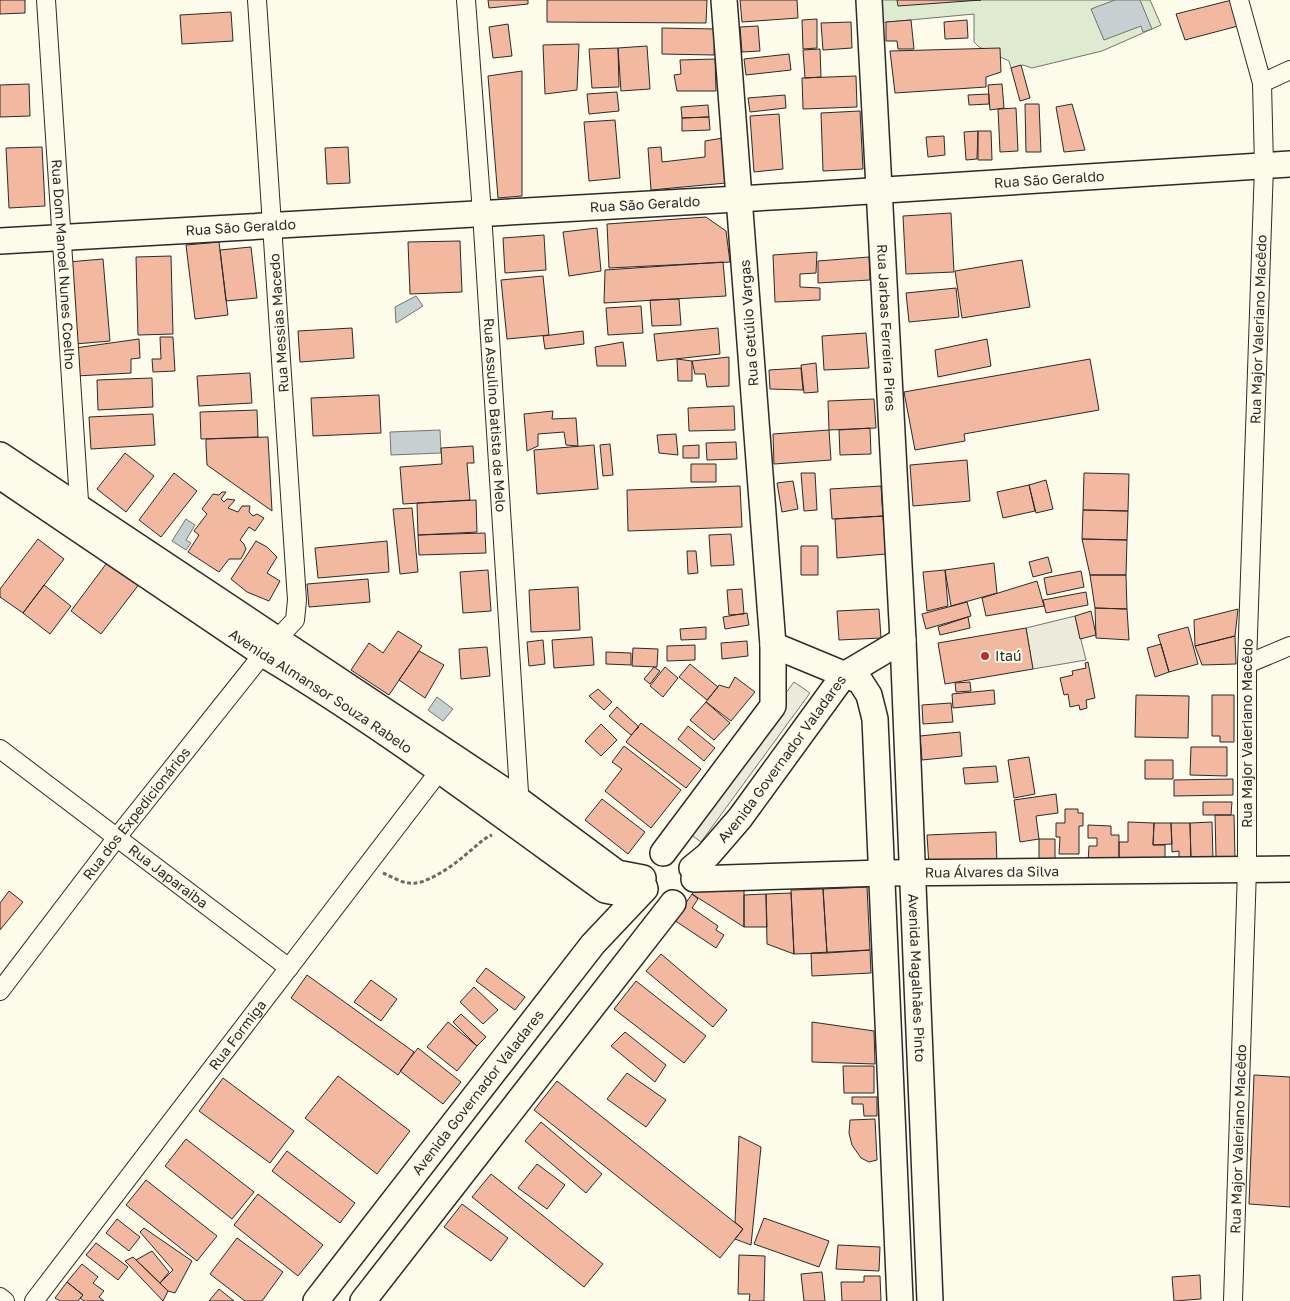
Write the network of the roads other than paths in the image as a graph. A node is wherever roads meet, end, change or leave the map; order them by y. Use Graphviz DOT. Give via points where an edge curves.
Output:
graph roads {
  1 [pos="46,0"];
  2 [pos="257,0"];
  3 [pos="466,0"];
  4 [pos="724,0"];
  5 [pos="869,0"];
  6 [pos="1239,0"];
  7 [pos="1290,70"];
  8 [pos="1262,83"];
  9 [pos="1290,164"];
  10 [pos="1264,166"];
  11 [pos="880,190"];
  12 [pos="740,199"];
  13 [pos="482,213"];
  14 [pos="272,226"];
  15 [pos="62,238"];
  16 [pos="0,241"];
  17 [pos="0,455"];
  18 [pos="0,476"];
  19 [pos="80,519"];
  20 [pos="773,645"];
  21 [pos="1290,646"];
  22 [pos="270,647"];
  23 [pos="903,647"];
  24 [pos="1247,664"];
  25 [pos="844,675"];
  26 [pos="0,749"];
  27 [pos="445,762"];
  28 [pos="520,801"];
  29 [pos="522,830"];
  30 [pos="118,836"];
  31 [pos="663,853"];
  32 [pos="1247,869"];
  33 [pos="1290,869"];
  34 [pos="912,872"];
  35 [pos="693,873"];
  36 [pos="882,873"];
  37 [pos="644,884"];
  38 [pos="673,903"];
  39 [pos="289,968"];
  40 [pos="0,991"];
  41 [pos="412,1175"];
  42 [pos="443,1197"];
  43 [pos="928,1249"];
  44 [pos="898,1250"];
  45 [pos="0,1297"];
  46 [pos="5,1301"];
  47 [pos="34,1301"];
  48 [pos="316,1301"];
  49 [pos="362,1301"];
  50 [pos="900,1301"];
  51 [pos="930,1301"];
  52 [pos="1233,1301"];
  1 -- 15 [label="street, Rua Dom Manoel Nunes Coelho"];
  2 -- 14 [label="street, Rua Messias Macedo"];
  3 -- 13 [label="street, Rua Assulino Batista de Melo"];
  4 -- 12 [label="street, Rua Getúlio Vargas"];
  5 -- 11 [label="street, Rua Jarbas Ferreira Pires"];
  6 -- 8 [label="street, Rua Major Valeriano Macêdo"];
  7 -- 8 [label="street"];
  8 -- 10 [label="street, Rua Major Valeriano Macêdo"];
  9 -- 10 [label="street, Rua São Geraldo"];
  10 -- 11 [label="street, Rua São Geraldo"];
  10 -- 24 [label="street, Rua Major Valeriano Macêdo"];
  11 -- 12 [label="street, Rua São Geraldo"];
  11 -- 23 [label="street, Rua Jarbas Ferreira Pires"];
  12 -- 13 [label="street, Rua São Geraldo"];
  12 -- 20 [label="street, Rua Getúlio Vargas"];
  13 -- 14 [label="street, Rua São Geraldo"];
  13 -- 28 [label="street, Rua Assulino Batista de Melo"];
  14 -- 15 [label="street, Rua São Geraldo"];
  14 -- 22 [label="street, Rua Messias Macedo" via="297,600 295,620"];
  15 -- 16 [label="street, Rua São Geraldo"];
  15 -- 19 [label="street, Rua Dom Manoel Nunes Coelho"];
  17 -- 19 [label="street, Avenida Almansor Souza Rabelo"];
  18 -- 19 [label="street, Avenida Almansor Souza Rabelo"];
  19 -- 22 [label="street, Avenida Almansor Souza Rabelo"];
  20 -- 25 [label="street"];
  20 -- 31 [label="street, Rua Getúlio Vargas" via="773,706"];
  21 -- 24 [label="street"];
  22 -- 27 [label="street, Avenida Almansor Souza Rabelo" via="303,678"];
  22 -- 30 [label="street, Rua dos Expedicionários"];
  23 -- 25 [label="street, Avenida Governador Valadares"];
  23 -- 34 [label="street, Avenida Magalhães Pinto"];
  24 -- 32 [label="street, Rua Major Valeriano Macêdo"];
  25 -- 35 [label="street, Avenida Governador Valadares" via="740,818"];
  25 -- 36 [label="street" via="860,681 869,695 875,719"];
  26 -- 30 [label="street, Rua Japaraiba"];
  27 -- 28 [label="street, Avenida Almansor Souza Rabelo"];
  27 -- 29 [label="street, Avenida Almansor Souza Rabelo"];
  27 -- 39 [label="street, Rua Formiga"];
  28 -- 29 [label="street, Rua Assulino Batista de Melo"];
  28 -- 37 [label="street, Avenida Almansor Souza Rabelo" via="617,873"];
  29 -- 37 [label="street, Avenida Almansor Souza Rabelo" via="605,890 620,893"];
  30 -- 39 [label="street, Rua Japaraiba"];
  30 -- 40 [label="street, Rua dos Expedicionários"];
  31 -- 35 [label="street" via="684,859"];
  31 -- 37 [label="street" via="652,858 645,867"];
  32 -- 33 [label="street, Rua Álvares da Silva"];
  32 -- 34 [label="street, Rua Álvares da Silva"];
  32 -- 52 [label="street, Rua Major Valeriano Macêdo"];
  34 -- 36 [label="street, Rua Álvares da Silva"];
  34 -- 43 [label="street, Avenida Magalhães Pinto"];
  35 -- 36 [label="street, Rua Álvares da Silva"];
  35 -- 38 [label="street" via="691,890 684,899"];
  36 -- 44 [label="street"];
  37 -- 38 [label="street" via="652,898 662,903"];
  37 -- 41 [label="street, Avenida Governador Valadares"];
  38 -- 42 [label="street"];
  39 -- 47 [label="street, Rua Formiga"];
  41 -- 42 [label="street"];
  41 -- 48 [label="street, Avenida Governador Valadares"];
  42 -- 49 [label="street"];
  43 -- 44 [label="street"];
  43 -- 51 [label="street, Avenida Magalhães Pinto"];
  44 -- 50 [label="street"];
  45 -- 46 [label="street"];
}
